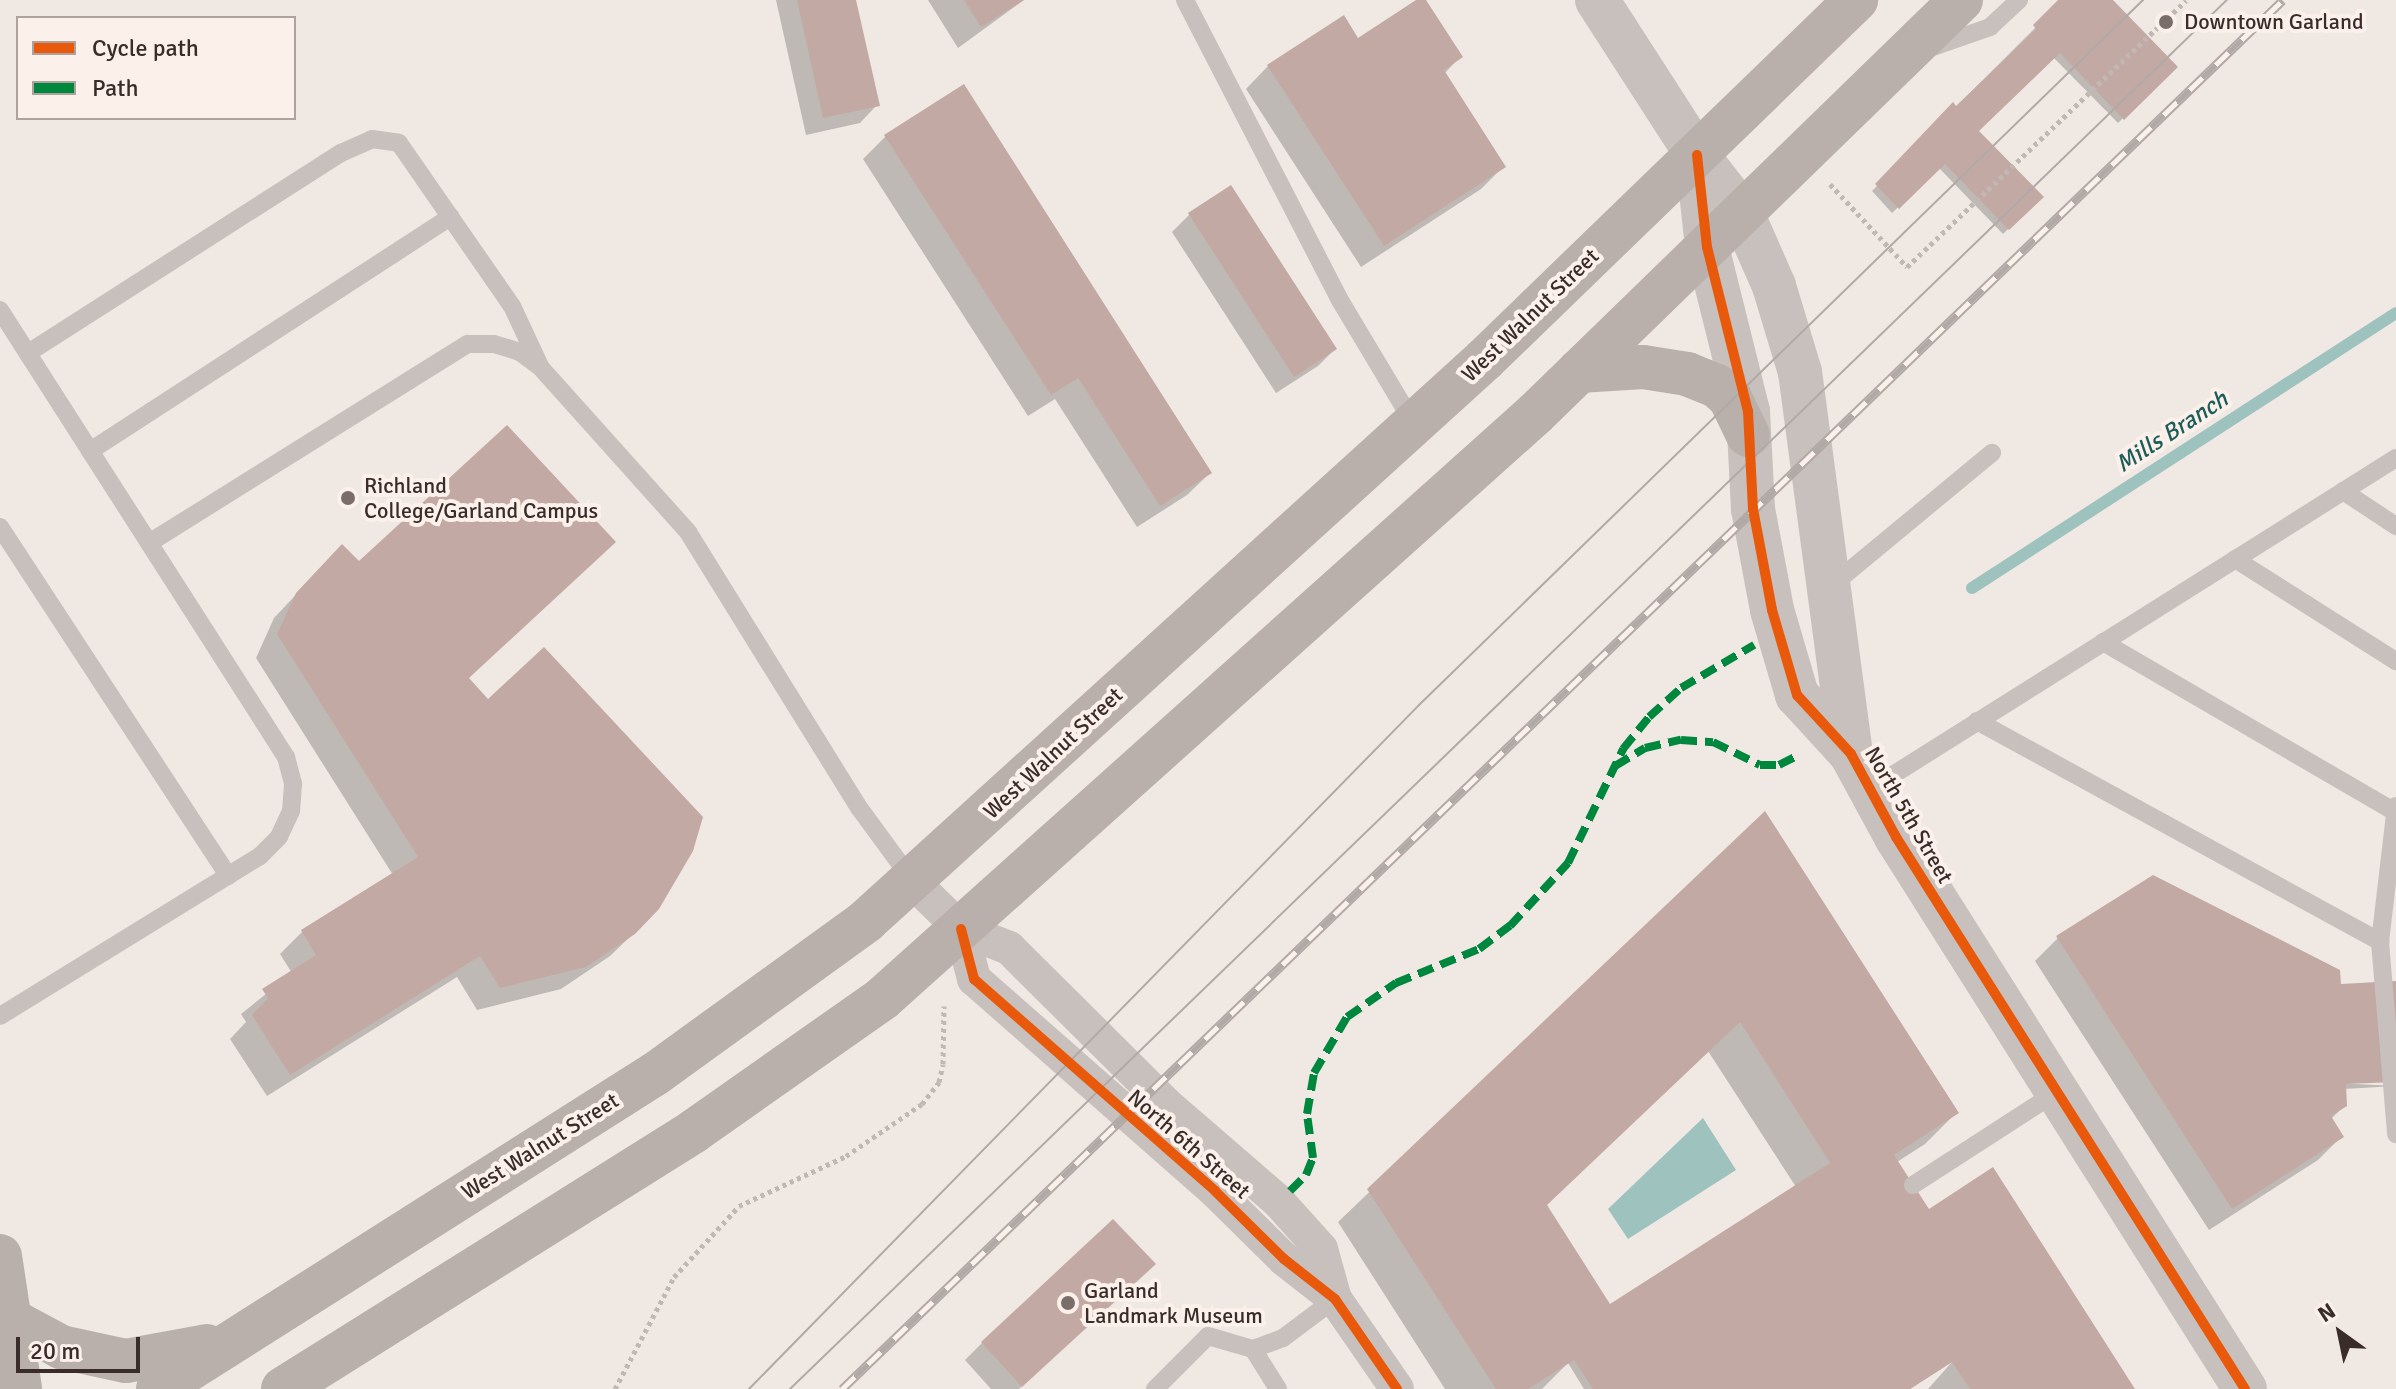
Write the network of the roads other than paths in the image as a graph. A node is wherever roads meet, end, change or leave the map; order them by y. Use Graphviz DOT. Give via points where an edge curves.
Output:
graph roads {
  1 [pos="1185,0"];
  2 [pos="1597,0"];
  3 [pos="1856,0"];
  4 [pos="1961,0"];
  5 [pos="2019,0"];
  6 [pos="1902,58"];
  7 [pos="1697,155"];
  8 [pos="1742,213"];
  9 [pos="451,217"];
  10 [pos="1707,247"];
  11 [pos="0,310"];
  12 [pos="28,353"];
  13 [pos="541,368"];
  14 [pos="1579,371"];
  15 [pos="1414,424"];
  16 [pos="1748,435"];
  17 [pos="90,451"];
  18 [pos="1992,453"];
  19 [pos="2396,458"];
  20 [pos="2343,491"];
  21 [pos="2396,526"];
  22 [pos="0,527"];
  23 [pos="149,543"];
  24 [pos="2235,559"];
  25 [pos="1826,591"];
  26 [pos="2103,642"];
  27 [pos="2396,661"];
  28 [pos="1977,721"];
  29 [pos="1860,772"];
  30 [pos="2395,809"];
  31 [pos="228,876"];
  32 [pos="913,882"];
  33 [pos="961,929"];
  34 [pos="2380,942"];
  35 [pos="0,1016"];
  36 [pos="2057,1092"];
  37 [pos="2396,1124"];
  38 [pos="2396,1134"];
  39 [pos="1913,1185"];
  40 [pos="0,1256"];
  41 [pos="1335,1299"];
  42 [pos="13,1321"];
  43 [pos="236,1339"];
  44 [pos="1253,1349"];
  45 [pos="20,1389"];
  46 [pos="158,1389"];
  47 [pos="283,1389"];
  48 [pos="1155,1389"];
  49 [pos="1278,1389"];
  50 [pos="1397,1389"];
  51 [pos="2245,1389"];
  1 -- 15 [label="lane" via="1341,302"];
  2 -- 7 [label="street, North 5th Street"];
  3 -- 7 [label="main road, West Walnut Street"];
  4 -- 6 [label="main road"];
  5 -- 6 [label="lane" via="1990,27"];
  6 -- 8 [label="main road"];
  7 -- 8 [label="street, North 5th Street"];
  7 -- 10 [label="street, North 5th Street"];
  7 -- 15 [label="main road, West Walnut Street"];
  8 -- 10 [label="main road"];
  8 -- 25 [label="street, North 5th Street" via="1774,286 1800,372"];
  9 -- 12 [label="lane" via="399,143 372,139 341,153"];
  9 -- 13 [label="lane" via="512,306"];
  9 -- 17 [label="lane"];
  10 -- 14 [label="main road"];
  10 -- 16 [label="street, North 5th Street" via="1736,352"];
  11 -- 12 [label="lane"];
  12 -- 17 [label="lane"];
  13 -- 23 [label="lane" via="520,352 468,344"];
  13 -- 32 [label="lane" via="688,532 860,809"];
  14 -- 16 [label="main road" via="1643,367 1687,374 1717,386 1730,398"];
  14 -- 33 [label="main road"];
  15 -- 32 [label="main road, West Walnut Street"];
  16 -- 29 [label="street, North 5th Street" via="1753,509 1772,610 1797,695"];
  17 -- 23 [label="lane"];
  18 -- 25 [label="lane"];
  19 -- 20 [label="lane"];
  20 -- 21 [label="lane"];
  20 -- 24 [label="lane"];
  22 -- 31 [label="lane"];
  23 -- 31 [label="lane" via="286,757 293,784 291,811 279,837"];
  24 -- 26 [label="lane"];
  24 -- 27 [label="lane"];
  25 -- 29 [label="street, North 5th Street"];
  26 -- 28 [label="lane"];
  26 -- 30 [label="lane"];
  28 -- 29 [label="lane"];
  28 -- 34 [label="lane"];
  29 -- 36 [label="street, North 5th Street"];
  30 -- 34 [label="lane"];
  31 -- 35 [label="lane"];
  32 -- 33 [label="street, North 6th Street"];
  32 -- 43 [label="main road, West Walnut Street" via="729,1025"];
  33 -- 41 [label="street, North 6th Street" via="974,979"];
  33 -- 41 [label="street, North 6th Street" via="1009,948 1166,1104 1278,1201 1321,1249"];
  33 -- 47 [label="main road" via="883,998 788,1067"];
  34 -- 37 [label="lane"];
  36 -- 39 [label="lane"];
  36 -- 51 [label="street, North 5th Street"];
  37 -- 38 [label="lane"];
  40 -- 42 [label="main road"];
  41 -- 44 [label="lane" via="1283,1338"];
  41 -- 50 [label="street, North 6th Street"];
  42 -- 43 [label="main road" via="61,1347 126,1361"];
  42 -- 45 [label="main road"];
  43 -- 46 [label="main road, West Walnut Street"];
  44 -- 48 [label="lane" via="1208,1336"];
  44 -- 49 [label="lane"];
}
